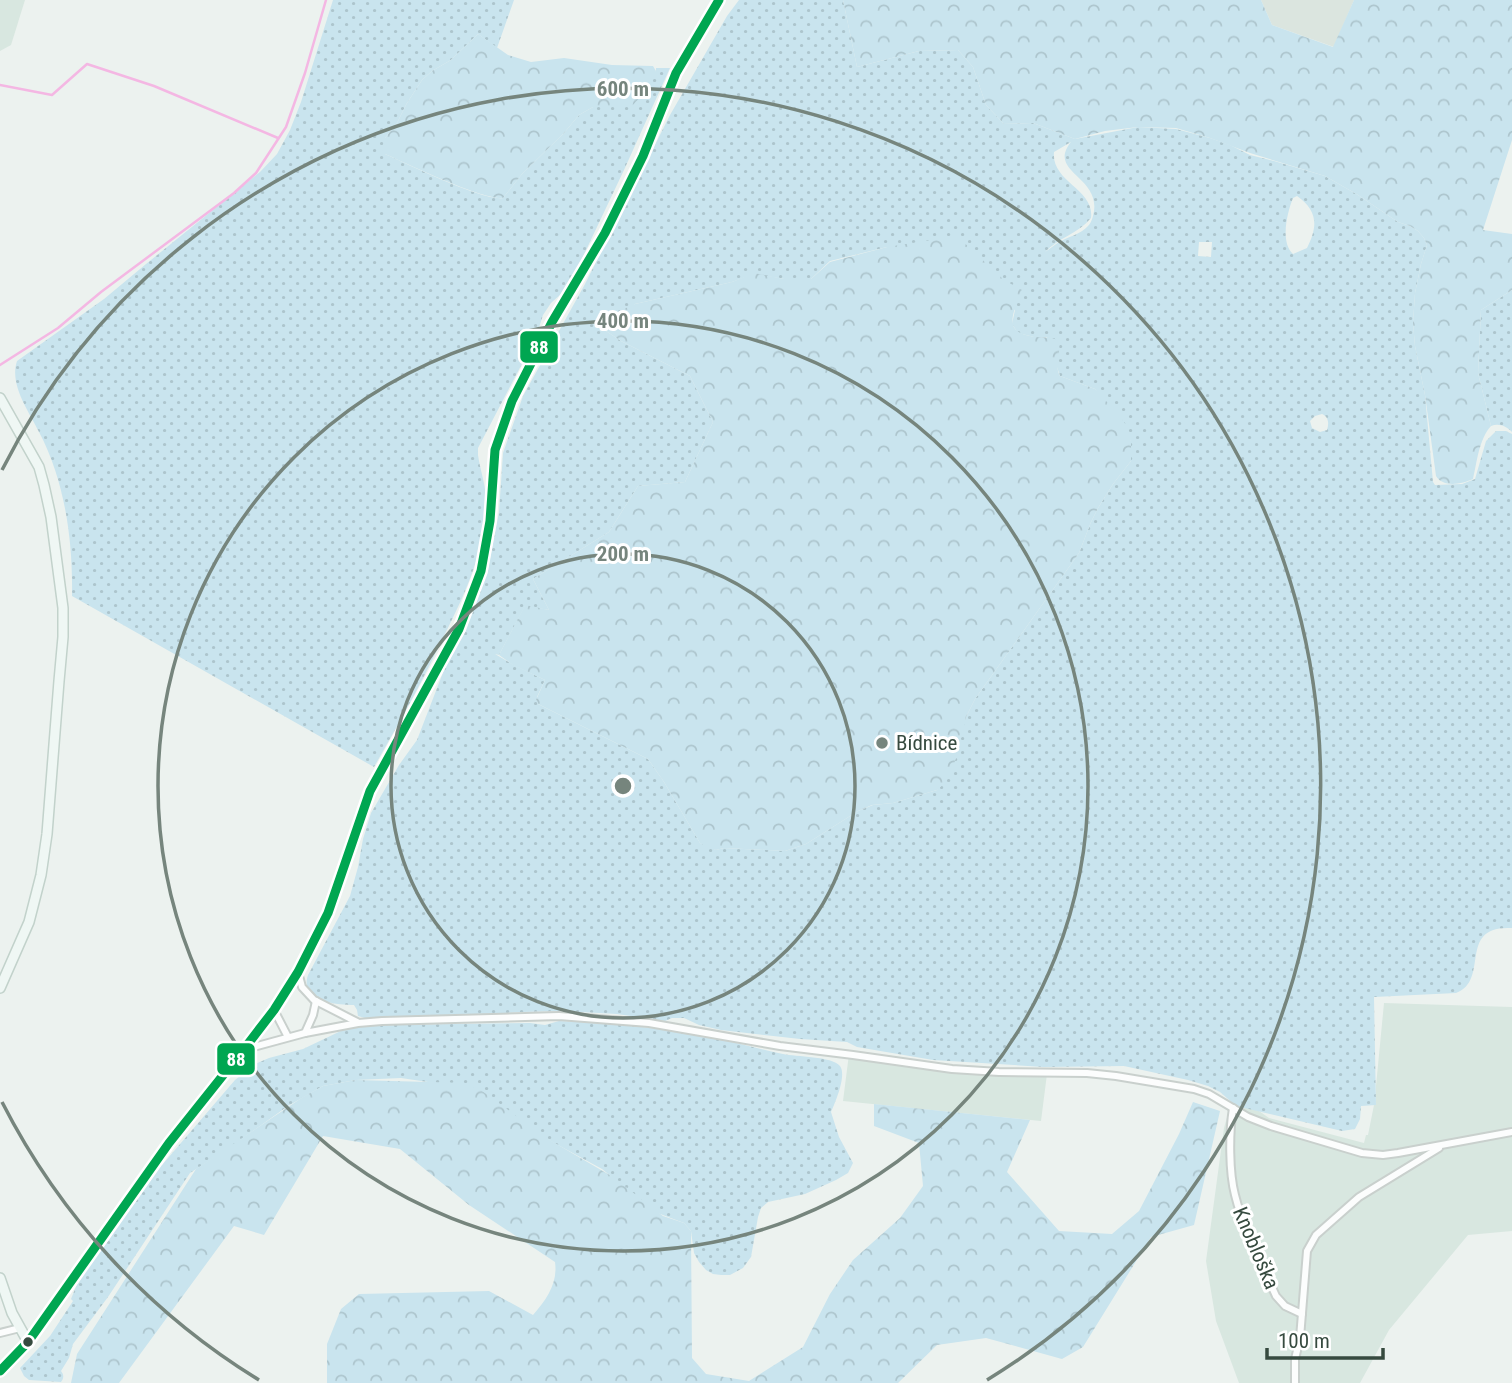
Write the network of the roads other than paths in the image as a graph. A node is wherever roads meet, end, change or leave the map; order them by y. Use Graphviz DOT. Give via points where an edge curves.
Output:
graph roads {
  1 [pos="719,0"];
  2 [pos="0,398"];
  3 [pos="298,972"];
  4 [pos="0,988"];
  5 [pos="316,1002"];
  6 [pos="274,1010"];
  7 [pos="358,1023"];
  8 [pos="305,1033"];
  9 [pos="288,1037"];
  10 [pos="244,1049"];
  11 [pos="1233,1108"];
  12 [pos="1512,1132"];
  13 [pos="1444,1145"];
  14 [pos="0,1278"];
  15 [pos="1302,1314"];
  16 [pos="20,1328"];
  17 [pos="0,1333"];
  18 [pos="28,1342"];
  19 [pos="0,1371"];
  20 [pos="1295,1383"];
  1 -- 3 [label="street" via="676,73 605,233 512,401 495,450 481,570 459,629 370,791 328,913"];
  2 -- 4 [label="street" via="39,467 63,608 41,875 29,922"];
  3 -- 5 [label="street" via="302,987"];
  3 -- 6 [label="street"];
  5 -- 7 [label="street"];
  5 -- 8 [label="street"];
  6 -- 9 [label="street"];
  6 -- 10 [label="street"];
  7 -- 8 [label="street"];
  7 -- 11 [label="street" via="559,1016 649,1023 952,1069 1116,1076 1194,1089"];
  8 -- 9 [label="street"];
  9 -- 10 [label="street"];
  10 -- 18 [label="street" via="169,1143"];
  11 -- 13 [label="street, Knobloška" via="1271,1126 1362,1153 1382,1155"];
  11 -- 15 [label="street, Knobloška" via="1232,1175 1238,1209 1276,1296"];
  12 -- 13 [label="street, Knobloška"];
  13 -- 15 [label="street, Knobloška" via="1359,1197 1316,1235 1307,1251"];
  14 -- 16 [label="street"];
  15 -- 20 [label="street"];
  16 -- 17 [label="street"];
  16 -- 18 [label="street"];
  18 -- 19 [label="street"];
}
